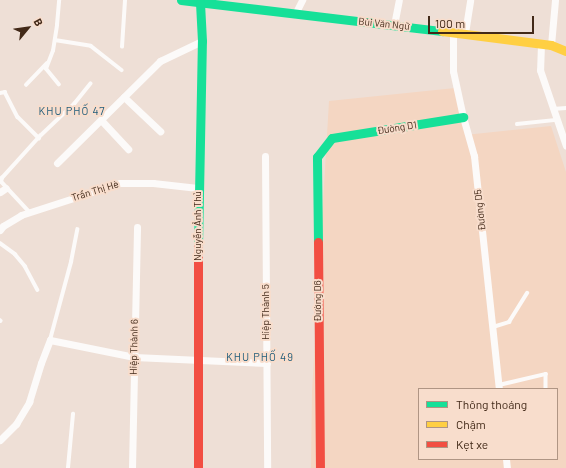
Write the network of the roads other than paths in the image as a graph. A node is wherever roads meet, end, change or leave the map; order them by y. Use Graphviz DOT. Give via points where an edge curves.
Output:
graph roads {
  1 [pos="59,0"];
  2 [pos="125,0"];
  3 [pos="181,0"];
  4 [pos="302,0"];
  5 [pos="399,0"];
  6 [pos="470,0"];
  7 [pos="555,0"];
  8 [pos="200,3"];
  9 [pos="295,14"];
  10 [pos="394,25"];
  11 [pos="452,33"];
  12 [pos="465,33"];
  13 [pos="55,40"];
  14 [pos="202,41"];
  15 [pos="541,44"];
  16 [pos="551,45"];
  17 [pos="122,47"];
  18 [pos="566,51"];
  19 [pos="51,59"];
  20 [pos="122,70"];
  21 [pos="90,84"];
  22 [pos="26,85"];
  23 [pos="59,85"];
  24 [pos="0,93"];
  25 [pos="124,97"];
  26 [pos="566,108"];
  27 [pos="552,109"];
  28 [pos="463,117"];
  29 [pos="100,120"];
  30 [pos="556,120"];
  31 [pos="517,124"];
  32 [pos="160,131"];
  33 [pos="39,138"];
  34 [pos="332,138"];
  35 [pos="566,146"];
  36 [pos="128,149"];
  37 [pos="265,156"];
  38 [pos="56,163"];
  39 [pos="198,188"];
  40 [pos="3,190"];
  41 [pos="29,212"];
  42 [pos="137,227"];
  43 [pos="0,230"];
  44 [pos="77,230"];
  45 [pos="0,243"];
  46 [pos="38,290"];
  47 [pos="527,294"];
  48 [pos="493,327"];
  49 [pos="50,340"];
  50 [pos="134,357"];
  51 [pos="197,361"];
  52 [pos="266,362"];
  53 [pos="498,387"];
  54 [pos="546,388"];
  55 [pos="73,414"];
  56 [pos="0,440"];
  57 [pos="68,468"];
  58 [pos="132,468"];
  59 [pos="198,468"];
  60 [pos="267,468"];
  61 [pos="320,468"];
  1 -- 13 [label="lane"];
  2 -- 17 [label="lane"];
  3 -- 8 [label="main road"];
  4 -- 9 [label="street"];
  5 -- 10 [label="street"];
  6 -- 12 [label="street"];
  7 -- 16 [label="street"];
  8 -- 9 [label="main road, Bùi Văn Ngữ"];
  8 -- 14 [label="main road, Nguyễn Ảnh Thủ"];
  9 -- 10 [label="main road, Bùi Văn Ngữ"];
  10 -- 11 [label="main road, Bùi Văn Ngữ"];
  11 -- 12 [label="main road, Bùi Văn Ngữ"];
  11 -- 28 [label="street, Đường D5" via="453,71"];
  12 -- 15 [label="main road, Bùi Văn Ngữ"];
  13 -- 19 [label="lane"];
  13 -- 20 [label="lane" via="91,46"];
  14 -- 25 [label="street" via="160,61"];
  14 -- 39 [label="main road, Nguyễn Ảnh Thủ"];
  15 -- 16 [label="main road, Bùi Văn Ngữ"];
  15 -- 27 [label="street" via="540,70"];
  16 -- 18 [label="main road, Bùi Văn Ngữ"];
  19 -- 22 [label="lane"];
  19 -- 23 [label="lane" via="46,69"];
  21 -- 33 [label="lane" via="74,104"];
  24 -- 33 [label="lane" via="5,92 18,117"];
  25 -- 29 [label="street"];
  25 -- 32 [label="street"];
  26 -- 27 [label="lane"];
  27 -- 30 [label="street"];
  28 -- 34 [label="main road, Đường D1"];
  28 -- 48 [label="street, Đường D5" via="474,156"];
  29 -- 36 [label="street"];
  29 -- 38 [label="street"];
  30 -- 31 [label="lane"];
  30 -- 35 [label="street"];
  33 -- 40 [label="lane" via="2,178"];
  34 -- 61 [label="main road, Đường D6" via="317,157"];
  37 -- 52 [label="street, Hiệp Thành 5"];
  39 -- 41 [label="street, Trần Thị Hè" via="154,183 120,183"];
  39 -- 51 [label="main road, Nguyễn Ảnh Thủ"];
  40 -- 41 [label="lane"];
  41 -- 43 [label="street, Trần Thị Hè"];
  42 -- 50 [label="street, Hiệp Thành 6"];
  44 -- 49 [label="lane"];
  45 -- 46 [label="lane" via="15,254 25,266"];
  47 -- 48 [label="lane" via="509,322"];
  48 -- 53 [label="street, Đường D5"];
  49 -- 50 [label="street"];
  49 -- 56 [label="street" via="30,402 16,424"];
  50 -- 51 [label="street"];
  50 -- 58 [label="street, Hiệp Thành 6"];
  51 -- 52 [label="street"];
  51 -- 59 [label="main road, Nguyễn Ảnh Thủ"];
  52 -- 60 [label="street, Hiệp Thành 5"];
  53 -- 54 [label="lane" via="546,374"];
  55 -- 57 [label="lane"];
}
